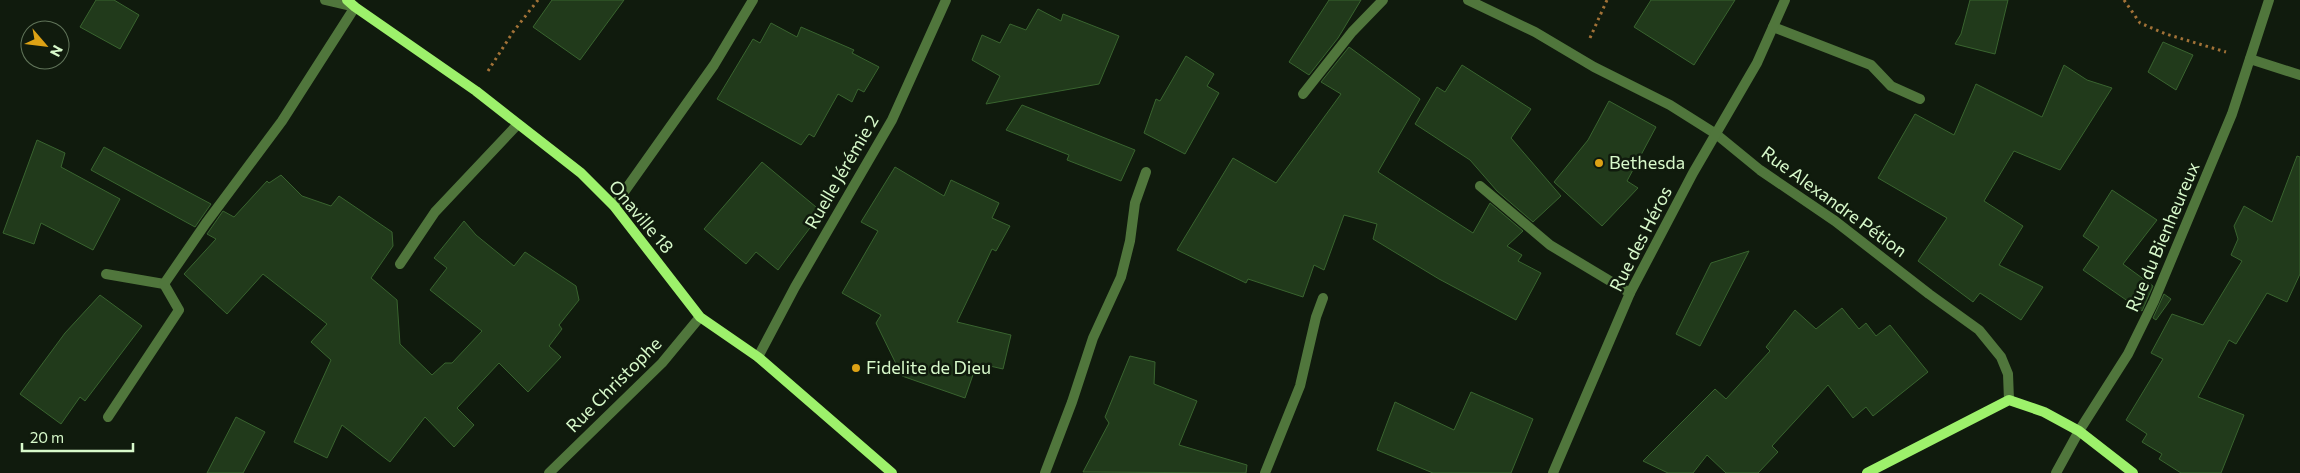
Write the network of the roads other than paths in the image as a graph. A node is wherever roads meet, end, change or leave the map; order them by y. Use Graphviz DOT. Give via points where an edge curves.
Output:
graph roads {
  1 [pos="325,0"];
  2 [pos="753,0"];
  3 [pos="946,0"];
  4 [pos="1383,0"];
  5 [pos="1468,0"];
  6 [pos="1785,0"];
  7 [pos="2269,0"];
  8 [pos="351,4"];
  9 [pos="1773,27"];
  10 [pos="2250,59"];
  11 [pos="2300,74"];
  12 [pos="1303,94"];
  13 [pos="1920,99"];
  14 [pos="517,125"];
  15 [pos="1716,134"];
  16 [pos="1146,172"];
  17 [pos="1480,186"];
  18 [pos="614,206"];
  19 [pos="400,264"];
  20 [pos="106,274"];
  21 [pos="164,284"];
  22 [pos="1630,293"];
  23 [pos="1323,298"];
  24 [pos="700,317"];
  25 [pos="758,357"];
  26 [pos="2009,400"];
  27 [pos="108,417"];
  28 [pos="2079,431"];
  29 [pos="549,473"];
  30 [pos="892,473"];
  31 [pos="1045,473"];
  32 [pos="1265,473"];
  33 [pos="1553,473"];
  34 [pos="1867,473"];
  35 [pos="2056,473"];
  36 [pos="2133,473"];
  1 -- 8 [label="street"];
  2 -- 18 [label="street" via="714,65"];
  3 -- 25 [label="street, Ruelle Jérémie 2" via="892,120"];
  4 -- 12 [label="street" via="1352,32"];
  5 -- 15 [label="street, Rue Alexandre Pétion" via="1670,105"];
  6 -- 9 [label="street, Rue des Héros"];
  7 -- 10 [label="street, Rue du Bienheureux"];
  8 -- 14 [label="street, Onaville 18" via="476,91"];
  8 -- 21 [label="street" via="282,122"];
  9 -- 13 [label="street" via="1871,65 1891,86"];
  9 -- 15 [label="street, Rue des Héros" via="1757,63"];
  10 -- 11 [label="street"];
  10 -- 28 [label="street, Rue du Bienheureux" via="2232,114 2154,301 2128,354"];
  14 -- 18 [label="street, Onaville 18" via="581,174"];
  14 -- 19 [label="street" via="435,212"];
  15 -- 22 [label="street, Rue des Héros"];
  15 -- 26 [label="street, Rue Alexandre Pétion" via="1760,170 1835,221 1979,330 2001,357 2008,374"];
  16 -- 31 [label="street" via="1135,203 1121,277 1093,338"];
  17 -- 22 [label="street" via="1550,245"];
  18 -- 24 [label="street, Onaville 18"];
  20 -- 21 [label="street"];
  21 -- 27 [label="street" via="179,310"];
  22 -- 33 [label="street, Rue des Héros"];
  23 -- 32 [label="street" via="1300,386"];
  24 -- 25 [label="street, Onaville 18"];
  24 -- 29 [label="street, Rue Christophe" via="662,363"];
  25 -- 30 [label="street, Onaville 18"];
  26 -- 28 [label="street" via="2044,412"];
  26 -- 34 [label="street"];
  28 -- 35 [label="street, Rue du Bienheureux"];
  28 -- 36 [label="street"];
}
